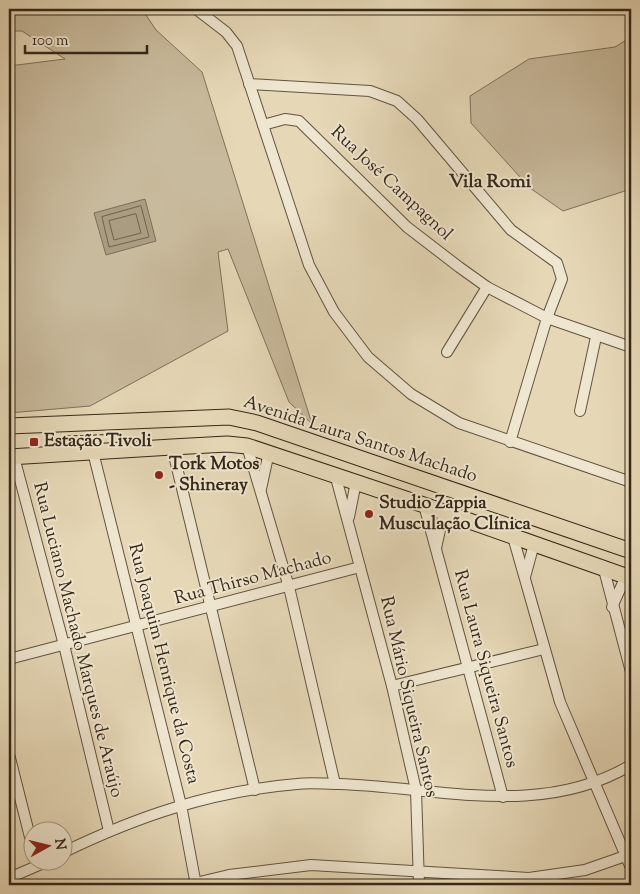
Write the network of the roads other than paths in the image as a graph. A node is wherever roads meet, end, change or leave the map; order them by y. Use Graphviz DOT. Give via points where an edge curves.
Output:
graph roads {
  1 [pos="196,9"];
  2 [pos="249,84"];
  3 [pos="263,125"];
  4 [pos="488,286"];
  5 [pos="547,318"];
  6 [pos="596,337"];
  7 [pos="631,347"];
  8 [pos="447,352"];
  9 [pos="580,412"];
  10 [pos="9,426"];
  11 [pos="510,442"];
  12 [pos="247,446"];
  13 [pos="172,447"];
  14 [pos="93,452"];
  15 [pos="268,452"];
  16 [pos="11,457"];
  17 [pos="335,474"];
  18 [pos="356,482"];
  19 [pos="631,482"];
  20 [pos="261,490"];
  21 [pos="424,505"];
  22 [pos="444,512"];
  23 [pos="348,518"];
  24 [pos="513,537"];
  25 [pos="534,544"];
  26 [pos="436,549"];
  27 [pos="631,551"];
  28 [pos="602,566"];
  29 [pos="360,567"];
  30 [pos="629,577"];
  31 [pos="524,578"];
  32 [pos="289,587"];
  33 [pos="210,607"];
  34 [pos="612,607"];
  35 [pos="137,626"];
  36 [pos="64,645"];
  37 [pos="544,649"];
  38 [pos="9,659"];
  39 [pos="470,668"];
  40 [pos="631,672"];
  41 [pos="392,686"];
  42 [pos="9,754"];
  43 [pos="631,765"];
  44 [pos="596,782"];
  45 [pos="335,784"];
  46 [pos="255,790"];
  47 [pos="416,790"];
  48 [pos="503,797"];
  49 [pos="181,805"];
  50 [pos="26,822"];
  51 [pos="109,831"];
  52 [pos="72,848"];
  53 [pos="629,855"];
  54 [pos="631,868"];
  55 [pos="420,871"];
  56 [pos="22,872"];
  57 [pos="9,878"];
  58 [pos="193,884"];
  59 [pos="419,885"];
  1 -- 2 [label="street" via="234,42"];
  2 -- 3 [label="street"];
  2 -- 5 [label="street" via="370,91 391,97 404,106 511,230 556,263 562,279"];
  3 -- 4 [label="street, Rua José Campagnol" via="290,118 303,124 407,227"];
  3 -- 11 [label="street" via="309,265 334,312 356,343 396,383 426,405 459,423"];
  4 -- 5 [label="street, Rua José Campagnol"];
  4 -- 8 [label="street"];
  5 -- 6 [label="street, Rua José Campagnol"];
  5 -- 11 [label="street"];
  6 -- 7 [label="street, Rua José Campagnol"];
  6 -- 9 [label="street"];
  10 -- 27 [label="main road, Avenida Laura Santos Machado" via="229,417 257,423"];
  11 -- 19 [label="street"];
  12 -- 13 [label="main road"];
  12 -- 15 [label="main road"];
  12 -- 20 [label="street"];
  13 -- 14 [label="main road"];
  13 -- 33 [label="street"];
  14 -- 16 [label="main road"];
  14 -- 35 [label="street, Rua Joaquim Henrique da Costa"];
  15 -- 17 [label="main road"];
  15 -- 20 [label="street"];
  16 -- 36 [label="street, Rua Luciano Machado Marques de Araújo"];
  17 -- 18 [label="main road"];
  17 -- 23 [label="street, Rua Mário Siqueira Santos"];
  18 -- 21 [label="main road"];
  18 -- 23 [label="street, Rua Mário Siqueira Santos"];
  20 -- 32 [label="street"];
  21 -- 22 [label="main road"];
  21 -- 26 [label="street, Rua Laura Siqueira Santos"];
  22 -- 24 [label="main road"];
  22 -- 26 [label="street, Rua Laura Siqueira Santos"];
  23 -- 29 [label="street, Rua Mário Siqueira Santos"];
  24 -- 25 [label="main road"];
  24 -- 31 [label="street"];
  25 -- 28 [label="main road"];
  25 -- 31 [label="street"];
  26 -- 39 [label="street, Rua Laura Siqueira Santos"];
  28 -- 30 [label="main road"];
  28 -- 34 [label="street"];
  29 -- 32 [label="street, Rua Thirso Machado"];
  29 -- 41 [label="street, Rua Mário Siqueira Santos"];
  30 -- 34 [label="street"];
  31 -- 37 [label="street"];
  32 -- 33 [label="street, Rua Thirso Machado"];
  32 -- 45 [label="street"];
  33 -- 35 [label="street, Rua Thirso Machado"];
  33 -- 46 [label="street"];
  34 -- 40 [label="street"];
  35 -- 36 [label="street, Rua Thirso Machado"];
  35 -- 49 [label="street, Rua Joaquim Henrique da Costa"];
  36 -- 38 [label="street, Rua Thirso Machado"];
  36 -- 51 [label="street, Rua Luciano Machado Marques de Araújo"];
  37 -- 39 [label="street"];
  37 -- 44 [label="street" via="560,702"];
  39 -- 41 [label="street"];
  39 -- 48 [label="street, Rua Laura Siqueira Santos"];
  41 -- 47 [label="street, Rua Mário Siqueira Santos"];
  42 -- 50 [label="street"];
  43 -- 44 [label="street"];
  44 -- 48 [label="street" via="566,792"];
  44 -- 53 [label="street"];
  45 -- 46 [label="street" via="298,783"];
  45 -- 47 [label="street"];
  46 -- 49 [label="street"];
  47 -- 48 [label="street"];
  47 -- 55 [label="street, Rua Mário Siqueira Santos"];
  49 -- 51 [label="street"];
  49 -- 58 [label="street, Rua Joaquim Henrique da Costa"];
  51 -- 52 [label="street"];
  53 -- 54 [label="street"];
  53 -- 55 [label="street" via="585,870 529,878"];
  55 -- 58 [label="street" via="311,865 271,868"];
  55 -- 59 [label="street, Rua Mário Siqueira Santos"];
  56 -- 57 [label="street"];
}
